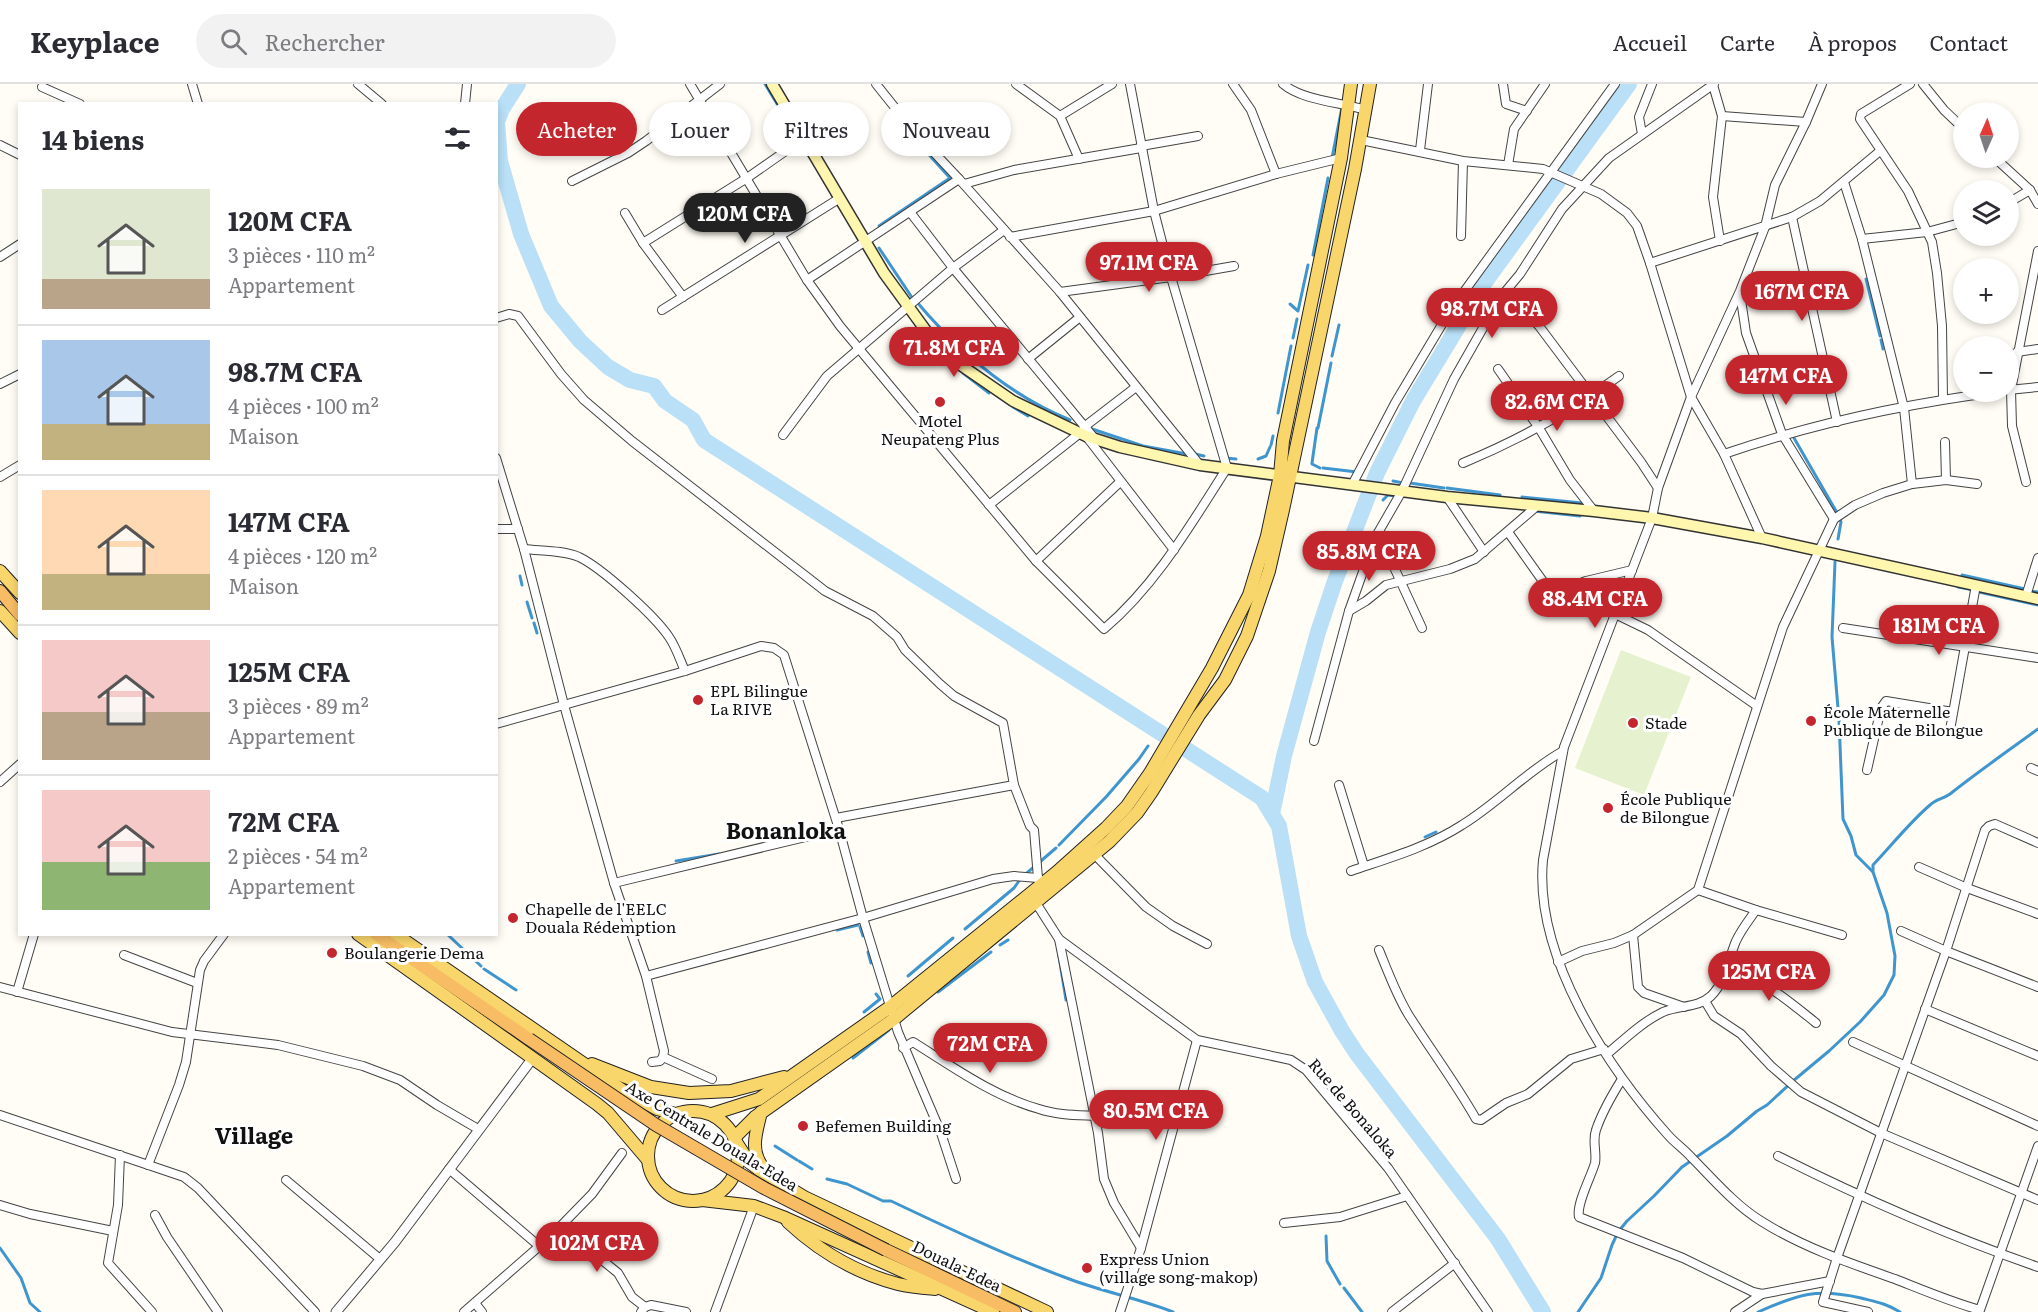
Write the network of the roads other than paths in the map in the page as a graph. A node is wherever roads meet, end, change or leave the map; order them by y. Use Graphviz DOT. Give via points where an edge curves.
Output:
graph roads {
  1 [pos="192,84"];
  2 [pos="358,84"];
  3 [pos="467,84"];
  4 [pos="690,84"];
  5 [pos="720,84"];
  6 [pos="772,84"];
  7 [pos="876,84"];
  8 [pos="1016,84"];
  9 [pos="1112,84"];
  10 [pos="1130,84"];
  11 [pos="1233,84"];
  12 [pos="1283,84"];
  13 [pos="1351,84"];
  14 [pos="1370,84"];
  15 [pos="1428,84"];
  16 [pos="1503,84"];
  17 [pos="1545,84"];
  18 [pos="1615,84"];
  19 [pos="1652,84"];
  20 [pos="1713,84"];
  21 [pos="1822,84"];
  22 [pos="1910,84"];
  23 [pos="1923,84"];
  24 [pos="42,87"];
  25 [pos="700,100"];
  26 [pos="76,102"];
  27 [pos="197,102"];
  28 [pos="380,102"];
  29 [pos="465,102"];
  30 [pos="783,102"];
  31 [pos="1348,104"];
  32 [pos="1366,110"];
  33 [pos="1527,111"];
  34 [pos="1060,116"];
  35 [pos="1722,116"];
  36 [pos="1953,119"];
  37 [pos="1806,122"];
  38 [pos="1642,134"];
  39 [pos="1198,136"];
  40 [pos="1361,140"];
  41 [pos="0,145"];
  42 [pos="1141,147"];
  43 [pos="1420,150"];
  44 [pos="1880,151"];
  45 [pos="18,154"];
  46 [pos="779,156"];
  47 [pos="816,156"];
  48 [pos="1341,158"];
  49 [pos="1079,159"];
  50 [pos="1463,161"];
  51 [pos="1508,165"];
  52 [pos="2006,168"];
  53 [pos="1555,173"];
  54 [pos="1276,174"];
  55 [pos="747,178"];
  56 [pos="572,181"];
  57 [pos="962,181"];
  58 [pos="1844,182"];
  59 [pos="1579,184"];
  60 [pos="2030,190"];
  61 [pos="2019,196"];
  62 [pos="840,198"];
  63 [pos="2037,199"];
  64 [pos="1154,211"];
  65 [pos="910,212"];
  66 [pos="626,213"];
  67 [pos="1792,217"];
  68 [pos="1953,225"];
  69 [pos="1765,227"];
  70 [pos="1004,230"];
  71 [pos="1928,232"];
  72 [pos="782,236"];
  73 [pos="1461,236"];
  74 [pos="1010,237"];
  75 [pos="1862,239"];
  76 [pos="865,241"];
  77 [pos="1720,241"];
  78 [pos="643,243"];
  79 [pos="18,245"];
  80 [pos="2038,250"];
  81 [pos="0,257"];
  82 [pos="1650,263"];
  83 [pos="1234,266"];
  84 [pos="953,268"];
  85 [pos="1171,277"];
  86 [pos="807,280"];
  87 [pos="1740,291"];
  88 [pos="1060,292"];
  89 [pos="683,297"];
  90 [pos="1500,298"];
  91 [pos="907,306"];
  92 [pos="662,310"];
  93 [pos="498,317"];
  94 [pos="1080,317"];
  95 [pos="2019,342"];
  96 [pos="858,348"];
  97 [pos="2038,349"];
  98 [pos="2019,352"];
  99 [pos="1028,359"];
  100 [pos="1498,369"];
  101 [pos="18,375"];
  102 [pos="1619,376"];
  103 [pos="2,380"];
  104 [pos="1136,387"];
  105 [pos="2038,387"];
  106 [pos="2019,389"];
  107 [pos="1591,397"];
  108 [pos="1691,397"];
  109 [pos="1953,398"];
  110 [pos="1942,399"];
  111 [pos="2010,402"];
  112 [pos="1904,408"];
  113 [pos="1836,422"];
  114 [pos="1539,428"];
  115 [pos="1086,434"];
  116 [pos="1782,434"];
  117 [pos="783,435"];
  118 [pos="1945,442"];
  119 [pos="1724,454"];
  120 [pos="1463,463"];
  121 [pos="498,464"];
  122 [pos="1200,465"];
  123 [pos="18,466"];
  124 [pos="1227,468"];
  125 [pos="1285,476"];
  126 [pos="0,477"];
  127 [pos="1946,480"];
  128 [pos="1120,482"];
  129 [pos="2026,482"];
  130 [pos="1912,484"];
  131 [pos="1977,484"];
  132 [pos="1356,485"];
  133 [pos="1658,488"];
  134 [pos="1402,491"];
  135 [pos="1447,497"];
  136 [pos="989,505"];
  137 [pos="1537,506"];
  138 [pos="1594,511"];
  139 [pos="1652,518"];
  140 [pos="1834,519"];
  141 [pos="498,529"];
  142 [pos="518,529"];
  143 [pos="1508,532"];
  144 [pos="1375,538"];
  145 [pos="1762,538"];
  146 [pos="524,549"];
  147 [pos="1174,550"];
  148 [pos="1484,552"];
  149 [pos="1818,552"];
  150 [pos="2038,558"];
  151 [pos="1036,561"];
  152 [pos="1632,570"];
  153 [pos="0,571"];
  154 [pos="1400,580"];
  155 [pos="1976,585"];
  156 [pos="0,591"];
  157 [pos="18,592"];
  158 [pos="2026,596"];
  159 [pos="2038,599"];
  160 [pos="0,611"];
  161 [pos="1348,611"];
  162 [pos="18,613"];
  163 [pos="1615,614"];
  164 [pos="1422,628"];
  165 [pos="1843,628"];
  166 [pos="18,631"];
  167 [pos="1964,647"];
  168 [pos="2038,658"];
  169 [pos="685,671"];
  170 [pos="564,705"];
  171 [pos="1757,706"];
  172 [pos="1193,712"];
  173 [pos="1953,712"];
  174 [pos="498,723"];
  175 [pos="1950,730"];
  176 [pos="1314,741"];
  177 [pos="1563,751"];
  178 [pos="1162,765"];
  179 [pos="18,766"];
  180 [pos="1867,770"];
  181 [pos="0,782"];
  182 [pos="1014,785"];
  183 [pos="1339,785"];
  184 [pos="836,818"];
  185 [pos="839,830"];
  186 [pos="2038,843"];
  187 [pos="1094,854"];
  188 [pos="1364,866"];
  189 [pos="1919,867"];
  190 [pos="1351,871"];
  191 [pos="614,883"];
  192 [pos="1043,885"];
  193 [pos="1967,888"];
  194 [pos="1698,890"];
  195 [pos="1036,903"];
  196 [pos="1756,910"];
  197 [pos="2038,914"];
  198 [pos="863,918"];
  199 [pos="1901,931"];
  200 [pos="1633,935"];
  201 [pos="1842,935"];
  202 [pos="33,936"];
  203 [pos="221,936"];
  204 [pos="361,936"];
  205 [pos="379,936"];
  206 [pos="397,936"];
  207 [pos="1059,939"];
  208 [pos="1207,944"];
  209 [pos="1379,950"];
  210 [pos="1946,951"];
  211 [pos="124,955"];
  212 [pos="1558,962"];
  213 [pos="1727,969"];
  214 [pos="646,976"];
  215 [pos="197,983"];
  216 [pos="0,987"];
  217 [pos="2038,987"];
  218 [pos="17,992"];
  219 [pos="1705,1001"];
  220 [pos="1684,1007"];
  221 [pos="1925,1008"];
  222 [pos="892,1013"];
  223 [pos="1816,1023"];
  224 [pos="190,1035"];
  225 [pos="1197,1040"];
  226 [pos="1853,1042"];
  227 [pos="903,1048"];
  228 [pos="1606,1052"];
  229 [pos="570,1056"];
  230 [pos="2038,1056"];
  231 [pos="663,1057"];
  232 [pos="532,1059"];
  233 [pos="652,1062"];
  234 [pos="1905,1066"];
  235 [pos="794,1075"];
  236 [pos="712,1079"];
  237 [pos="1622,1079"];
  238 [pos="761,1112"];
  239 [pos="675,1114"];
  240 [pos="712,1114"];
  241 [pos="0,1115"];
  242 [pos="1095,1116"];
  243 [pos="2038,1126"];
  244 [pos="478,1129"];
  245 [pos="1881,1133"];
  246 [pos="735,1140"];
  247 [pos="2038,1146"];
  248 [pos="622,1153"];
  249 [pos="120,1155"];
  250 [pos="1778,1156"];
  251 [pos="648,1160"];
  252 [pos="148,1165"];
  253 [pos="449,1169"];
  254 [pos="770,1177"];
  255 [pos="956,1179"];
  256 [pos="286,1180"];
  257 [pos="2021,1194"];
  258 [pos="1407,1196"];
  259 [pos="1859,1196"];
  260 [pos="702,1200"];
  261 [pos="2038,1200"];
  262 [pos="0,1205"];
  263 [pos="754,1206"];
  264 [pos="155,1215"];
  265 [pos="783,1217"];
  266 [pos="1284,1223"];
  267 [pos="113,1230"];
  268 [pos="551,1236"];
  269 [pos="539,1246"];
  270 [pos="1141,1248"];
  271 [pos="886,1250"];
  272 [pos="2000,1253"];
  273 [pos="1837,1258"];
  274 [pos="380,1259"];
  275 [pos="1455,1263"];
  276 [pos="2038,1267"];
  277 [pos="1830,1281"];
  278 [pos="947,1291"];
  279 [pos="1762,1294"];
  280 [pos="1823,1302"];
  281 [pos="475,1303"];
  282 [pos="643,1310"];
  283 [pos="1984,1311"];
  284 [pos="152,1312"];
  285 [pos="218,1312"];
  286 [pos="315,1312"];
  287 [pos="336,1312"];
  288 [pos="464,1312"];
  289 [pos="482,1312"];
  290 [pos="686,1312"];
  291 [pos="715,1312"];
  292 [pos="993,1312"];
  293 [pos="1015,1312"];
  294 [pos="1047,1312"];
  295 [pos="1120,1312"];
  296 [pos="1392,1312"];
  297 [pos="1488,1312"];
  298 [pos="1735,1312"];
  299 [pos="1819,1312"];
  300 [pos="1868,1312"];
  1 -- 27 [label="street"];
  2 -- 28 [label="street"];
  3 -- 29 [label="street"];
  4 -- 25 [label="street"];
  5 -- 25 [label="street"];
  6 -- 30 [label="main road"];
  7 -- 57 [label="street"];
  8 -- 34 [label="street"];
  9 -- 34 [label="street"];
  10 -- 42 [label="street"];
  11 -- 54 [label="street" via="1251,110"];
  12 -- 31 [label="street" via="1302,95"];
  13 -- 31 [label="main road"];
  14 -- 32 [label="main road"];
  15 -- 43 [label="street"];
  16 -- 33 [label="street" via="1506,104"];
  17 -- 33 [label="street"];
  18 -- 53 [label="street"];
  19 -- 38 [label="street" via="1639,117"];
  20 -- 35 [label="street"];
  20 -- 38 [label="street"];
  21 -- 37 [label="street"];
  22 -- 44 [label="street" via="1861,114 1860,119"];
  23 -- 36 [label="street"];
  24 -- 26 [label="street"];
  25 -- 55 [label="street"];
  25 -- 56 [label="street" via="628,153"];
  31 -- 32 [label="street"];
  31 -- 48 [label="main road"];
  32 -- 40 [label="main road"];
  33 -- 51 [label="street" via="1514,129"];
  34 -- 49 [label="street"];
  35 -- 37 [label="street"];
  35 -- 77 [label="street" via="1713,197"];
  37 -- 69 [label="street" via="1775,185"];
  38 -- 59 [label="street"];
  39 -- 42 [label="street"];
  40 -- 43 [label="street"];
  40 -- 125 [label="main road"];
  41 -- 45 [label="street"];
  42 -- 49 [label="street"];
  42 -- 64 [label="street"];
  43 -- 50 [label="street"];
  44 -- 58 [label="street"];
  44 -- 71 [label="street" via="1908,191"];
  46 -- 55 [label="street"];
  47 -- 62 [label="main road"];
  48 -- 54 [label="street"];
  48 -- 125 [label="main road" via="1283,441"];
  49 -- 57 [label="street"];
  50 -- 51 [label="street"];
  50 -- 73 [label="street"];
  51 -- 53 [label="street"];
  52 -- 60 [label="street"];
  53 -- 59 [label="street"];
  53 -- 132 [label="street" via="1450,311 1395,403"];
  54 -- 64 [label="street"];
  55 -- 72 [label="street"];
  55 -- 78 [label="street"];
  57 -- 65 [label="street"];
  57 -- 70 [label="street"];
  58 -- 67 [label="street"];
  58 -- 75 [label="street"];
  59 -- 82 [label="street" via="1627,213"];
  59 -- 90 [label="street"];
  60 -- 61 [label="street"];
  60 -- 63 [label="street"];
  62 -- 72 [label="street"];
  62 -- 76 [label="main road"];
  64 -- 74 [label="street"];
  64 -- 85 [label="street"];
  65 -- 76 [label="street"];
  65 -- 84 [label="street"];
  66 -- 78 [label="street"];
  67 -- 69 [label="street"];
  67 -- 113 [label="street"];
  68 -- 71 [label="street"];
  69 -- 77 [label="street"];
  69 -- 87 [label="street"];
  70 -- 74 [label="street"];
  70 -- 84 [label="street"];
  71 -- 75 [label="street"];
  71 -- 110 [label="street" via="1940,294"];
  72 -- 86 [label="street"];
  72 -- 89 [label="street"];
  74 -- 88 [label="street"];
  75 -- 112 [label="street"];
  76 -- 86 [label="street"];
  76 -- 91 [label="main road"];
  77 -- 82 [label="street"];
  78 -- 89 [label="street"];
  79 -- 81 [label="street"];
  80 -- 95 [label="street"];
  82 -- 108 [label="street"];
  83 -- 85 [label="street"];
  84 -- 91 [label="street"];
  84 -- 99 [label="street"];
  85 -- 88 [label="street"];
  85 -- 124 [label="street"];
  86 -- 96 [label="street"];
  87 -- 108 [label="street"];
  87 -- 116 [label="street" via="1746,333"];
  88 -- 94 [label="street"];
  89 -- 92 [label="street"];
  90 -- 107 [label="street" via="1534,320"];
  90 -- 134 [label="street" via="1454,379"];
  91 -- 96 [label="street"];
  91 -- 115 [label="main road" via="932,339 962,366 1013,401"];
  93 -- 182 [label="street" via="518,316 584,400 632,441 825,591 873,616 954,696 1003,723"];
  94 -- 99 [label="street"];
  94 -- 104 [label="street"];
  96 -- 117 [label="street" via="820,384"];
  96 -- 136 [label="street"];
  97 -- 98 [label="street"];
  99 -- 115 [label="street"];
  100 -- 114 [label="street"];
  101 -- 103 [label="street"];
  102 -- 107 [label="street"];
  104 -- 115 [label="street"];
  104 -- 122 [label="street"];
  105 -- 106 [label="street"];
  107 -- 114 [label="street"];
  107 -- 133 [label="street"];
  108 -- 119 [label="street"];
  108 -- 133 [label="street"];
  109 -- 110 [label="street"];
  110 -- 112 [label="street"];
  111 -- 129 [label="street"];
  112 -- 113 [label="street"];
  112 -- 130 [label="street"];
  113 -- 116 [label="street"];
  114 -- 120 [label="street"];
  114 -- 138 [label="street"];
  115 -- 122 [label="main road" via="1155,456"];
  115 -- 128 [label="street"];
  115 -- 136 [label="street"];
  116 -- 119 [label="street"];
  116 -- 140 [label="street"];
  118 -- 127 [label="street"];
  119 -- 145 [label="street"];
  121 -- 142 [label="street"];
  122 -- 124 [label="main road"];
  123 -- 126 [label="street"];
  124 -- 125 [label="main road"];
  124 -- 147 [label="street"];
  125 -- 132 [label="main road"];
  125 -- 172 [label="main road" via="1249,595"];
  125 -- 172 [label="main road" via="1269,571 1247,636 1225,680"];
  127 -- 130 [label="street"];
  127 -- 131 [label="street"];
  128 -- 147 [label="street"];
  128 -- 151 [label="street"];
  130 -- 140 [label="street" via="1855,505"];
  132 -- 134 [label="main road"];
  133 -- 139 [label="street"];
  134 -- 135 [label="main road"];
  134 -- 144 [label="street"];
  135 -- 137 [label="main road"];
  135 -- 148 [label="street"];
  136 -- 151 [label="street"];
  137 -- 138 [label="main road"];
  137 -- 143 [label="street"];
  138 -- 139 [label="main road"];
  139 -- 145 [label="main road"];
  139 -- 152 [label="street"];
  140 -- 149 [label="street"];
  141 -- 142 [label="street"];
  142 -- 146 [label="street"];
  143 -- 148 [label="street"];
  143 -- 152 [label="street" via="1552,594"];
  144 -- 154 [label="street"];
  144 -- 161 [label="street"];
  145 -- 149 [label="main road"];
  146 -- 169 [label="street" via="564,553 592,565 631,596 668,635"];
  146 -- 170 [label="street"];
  147 -- 151 [label="street" via="1143,590 1104,628"];
  148 -- 154 [label="street" via="1450,569"];
  149 -- 155 [label="main road"];
  149 -- 171 [label="street" via="1782,627"];
  150 -- 158 [label="street"];
  152 -- 163 [label="street"];
  153 -- 157 [label="main road"];
  154 -- 161 [label="street"];
  154 -- 164 [label="street"];
  155 -- 158 [label="main road"];
  155 -- 167 [label="street"];
  156 -- 162 [label="highway"];
  158 -- 159 [label="main road"];
  160 -- 166 [label="main road"];
  161 -- 176 [label="street"];
  163 -- 171 [label="street" via="1648,630"];
  163 -- 177 [label="street"];
  165 -- 167 [label="street"];
  167 -- 168 [label="street"];
  167 -- 173 [label="street"];
  169 -- 170 [label="street"];
  169 -- 184 [label="street" via="761,646 784,655"];
  170 -- 174 [label="street"];
  170 -- 191 [label="street"];
  171 -- 194 [label="street"];
  172 -- 178 [label="main road"];
  173 -- 175 [label="street"];
  173 -- 180 [label="street" via="1886,701"];
  177 -- 188 [label="street" via="1445,835"];
  177 -- 212 [label="street" via="1542,874 1545,912"];
  178 -- 187 [label="main road" via="1137,813"];
  178 -- 192 [label="main road" via="1113,821"];
  179 -- 181 [label="street"];
  182 -- 184 [label="street"];
  182 -- 192 [label="street" via="1034,830"];
  183 -- 188 [label="street"];
  184 -- 185 [label="street"];
  185 -- 191 [label="street"];
  185 -- 198 [label="street"];
  186 -- 193 [label="street" via="1995,824 1989,826"];
  187 -- 192 [label="main road"];
  187 -- 208 [label="street" via="1146,907"];
  188 -- 190 [label="street"];
  189 -- 193 [label="street"];
  191 -- 214 [label="street"];
  192 -- 195 [label="main road"];
  192 -- 198 [label="street" via="1014,876 993,879"];
  192 -- 222 [label="main road"];
  193 -- 197 [label="street"];
  193 -- 210 [label="street"];
  194 -- 196 [label="street"];
  194 -- 200 [label="street"];
  195 -- 207 [label="street, Rue de Bonaloka"];
  195 -- 222 [label="main road"];
  196 -- 201 [label="street"];
  196 -- 213 [label="street" via="1738,938"];
  198 -- 214 [label="street"];
  198 -- 222 [label="street"];
  199 -- 210 [label="street"];
  200 -- 212 [label="street"];
  200 -- 220 [label="street" via="1638,987 1644,993"];
  202 -- 218 [label="street"];
  203 -- 215 [label="street" via="204,961"];
  204 -- 232 [label="main road"];
  205 -- 271 [label="highway, Axe Centrale Douala-Edea, bridge" via="656,1125 764,1188"];
  206 -- 229 [label="main road"];
  207 -- 225 [label="street, Rue de Bonaloka"];
  207 -- 242 [label="street"];
  209 -- 228 [label="street" via="1408,1012 1476,1119 1481,1120 1528,1094 1571,1059"];
  210 -- 217 [label="street"];
  210 -- 221 [label="street"];
  211 -- 215 [label="street"];
  212 -- 228 [label="street"];
  213 -- 219 [label="street"];
  213 -- 223 [label="street" via="1768,985"];
  214 -- 231 [label="street"];
  215 -- 224 [label="street"];
  216 -- 218 [label="street"];
  218 -- 224 [label="street"];
  219 -- 220 [label="street"];
  219 -- 245 [label="street" via="1714,1016 1741,1034 1794,1087"];
  220 -- 228 [label="street" via="1646,1022"];
  221 -- 230 [label="street"];
  221 -- 234 [label="street"];
  222 -- 227 [label="street"];
  222 -- 235 [label="main road"];
  222 -- 238 [label="main road"];
  224 -- 244 [label="street" via="278,1045 363,1066 400,1080"];
  224 -- 252 [label="street" via="179,1085"];
  225 -- 258 [label="street, Rue de Bonaloka" via="1300,1064"];
  225 -- 270 [label="street"];
  226 -- 234 [label="street"];
  227 -- 242 [label="street" via="913,1042 1016,1102 1042,1110"];
  227 -- 255 [label="street" via="941,1133"];
  228 -- 237 [label="street"];
  229 -- 235 [label="main road" via="651,1087 689,1092 731,1092"];
  229 -- 239 [label="main road" via="639,1100"];
  231 -- 233 [label="street"];
  231 -- 236 [label="street"];
  232 -- 244 [label="street"];
  232 -- 251 [label="main road" via="608,1113"];
  234 -- 243 [label="street"];
  234 -- 245 [label="street"];
  235 -- 240 [label="main road" via="759,1099"];
  237 -- 273 [label="street" via="1669,1137 1744,1208 1760,1221"];
  237 -- 279 [label="street" via="1596,1129 1595,1163 1578,1214"];
  238 -- 246 [label="main road"];
  238 -- 254 [label="main road" via="754,1147"];
  239 -- 240 [label="main road" via="693,1110"];
  239 -- 251 [label="main road" via="654,1133"];
  240 -- 246 [label="main road" via="725,1124"];
  241 -- 249 [label="street"];
  242 -- 270 [label="street" via="1107,1188"];
  244 -- 253 [label="street"];
  245 -- 257 [label="street"];
  245 -- 259 [label="street"];
  246 -- 254 [label="main road" via="749,1161"];
  246 -- 260 [label="main road" via="738,1160 732,1178 720,1192"];
  247 -- 257 [label="street"];
  248 -- 268 [label="street" via="592,1194"];
  249 -- 252 [label="street"];
  249 -- 267 [label="street"];
  250 -- 259 [label="street"];
  251 -- 260 [label="main road" via="654,1178 666,1192 683,1200"];
  252 -- 286 [label="street" via="184,1177 198,1188"];
  253 -- 269 [label="street"];
  253 -- 274 [label="street"];
  254 -- 294 [label="main road"];
  256 -- 274 [label="street"];
  257 -- 261 [label="street"];
  257 -- 272 [label="street"];
  258 -- 266 [label="street" via="1340,1217"];
  258 -- 275 [label="street, Rue de Bonaloka"];
  259 -- 272 [label="street"];
  259 -- 273 [label="street"];
  260 -- 263 [label="main road"];
  262 -- 267 [label="street"];
  263 -- 265 [label="main road"];
  263 -- 291 [label="street"];
  264 -- 285 [label="street"];
  265 -- 278 [label="main road"];
  265 -- 278 [label="main road" via="807,1240 851,1266 900,1285"];
  267 -- 284 [label="street" via="108,1263"];
  268 -- 269 [label="street"];
  268 -- 282 [label="street" via="579,1253 602,1260 618,1273"];
  269 -- 281 [label="street"];
  270 -- 295 [label="street"];
  271 -- 293 [label="highway, Douala-Edea"];
  272 -- 276 [label="street"];
  272 -- 283 [label="street"];
  273 -- 277 [label="street"];
  273 -- 283 [label="street"];
  274 -- 287 [label="street"];
  275 -- 296 [label="street"];
  275 -- 297 [label="street, Rue de Bonaloka"];
  277 -- 279 [label="street"];
  277 -- 280 [label="street"];
  278 -- 292 [label="main road"];
  279 -- 298 [label="street"];
  280 -- 299 [label="street"];
  280 -- 300 [label="street"];
  281 -- 288 [label="street"];
  281 -- 289 [label="street"];
  282 -- 290 [label="street" via="651,1305"];
}
